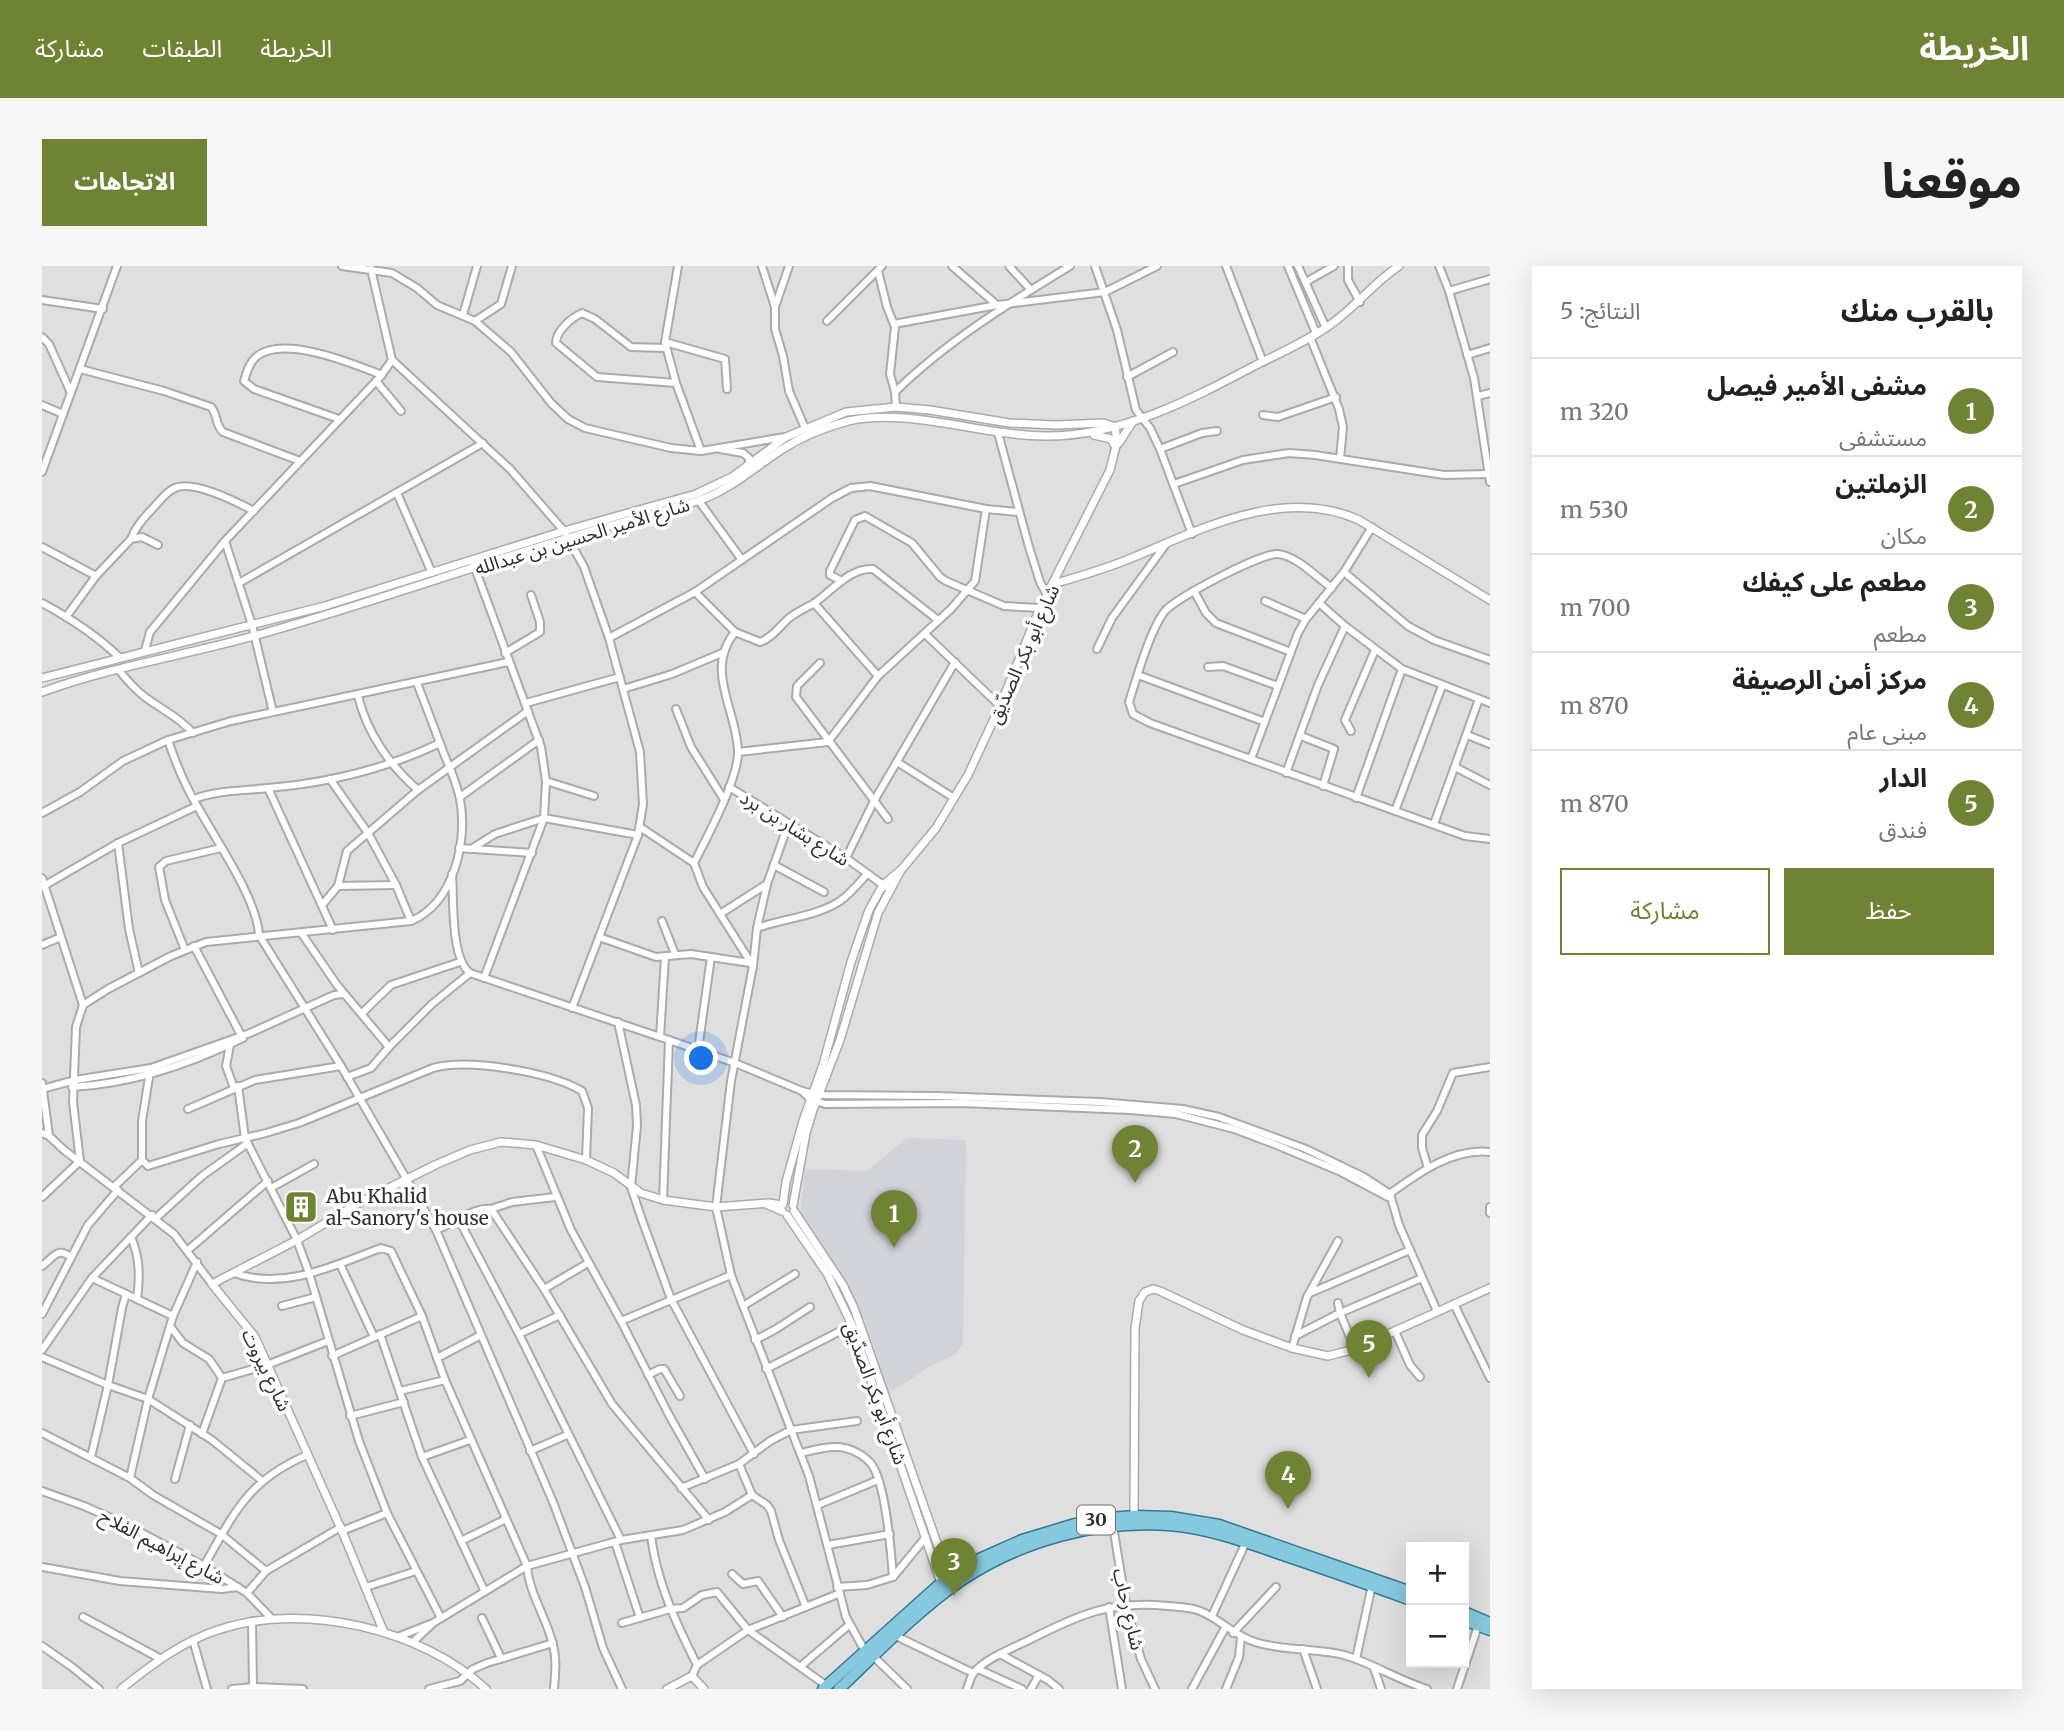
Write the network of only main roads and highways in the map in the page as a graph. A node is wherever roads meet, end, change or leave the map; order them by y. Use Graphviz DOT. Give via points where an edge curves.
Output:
graph roads {
  1 [pos="1281,1550"];
  2 [pos="967,1569"];
  3 [pos="1406,1590"];
  4 [pos="1406,1598"];
  5 [pos="1485,1621"];
  6 [pos="1490,1630"];
  7 [pos="869,1654"];
  8 [pos="825,1687"];
  9 [pos="839,1689"];
  1 -- 2 [label="main road, 30" via="1171,1525 1113,1525 1076,1532"];
  1 -- 2 [label="main road, 30" via="1245,1532 1194,1520 1134,1516 1075,1524 1004,1546"];
  1 -- 3 [label="main road, 30"];
  1 -- 4 [label="main road, 30"];
  2 -- 7 [label="main road, 30" via="948,1591"];
  2 -- 7 [label="main road, 30" via="941,1583"];
  5 -- 6 [label="main road"];
  7 -- 8 [label="main road, 30"];
  7 -- 9 [label="main road, 30"];
}
